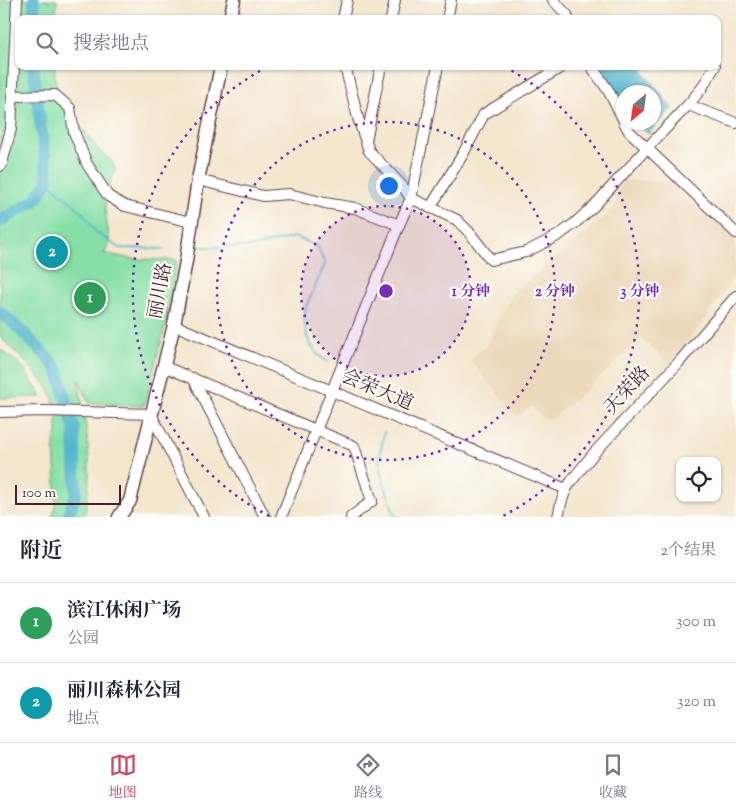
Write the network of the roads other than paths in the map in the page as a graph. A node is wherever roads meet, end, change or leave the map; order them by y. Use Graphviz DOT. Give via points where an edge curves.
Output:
graph roads {
  1 [pos="17,0"];
  2 [pos="234,0"];
  3 [pos="346,0"];
  4 [pos="395,0"];
  5 [pos="451,0"];
  6 [pos="553,0"];
  7 [pos="16,15"];
  8 [pos="231,15"];
  9 [pos="344,15"];
  10 [pos="392,15"];
  11 [pos="448,15"];
  12 [pos="567,15"];
  13 [pos="15,38"];
  14 [pos="220,70"];
  15 [pos="345,70"];
  16 [pos="380,70"];
  17 [pos="437,70"];
  18 [pos="556,70"];
  19 [pos="594,70"];
  20 [pos="713,70"];
  21 [pos="12,96"];
  22 [pos="688,105"];
  23 [pos="616,106"];
  24 [pos="736,122"];
  25 [pos="628,130"];
  26 [pos="366,142"];
  27 [pos="647,148"];
  28 [pos="0,166"];
  29 [pos="198,180"];
  30 [pos="411,198"];
  31 [pos="430,208"];
  32 [pos="191,222"];
  33 [pos="399,225"];
  34 [pos="736,233"];
  35 [pos="736,296"];
  36 [pos="174,325"];
  37 [pos="164,366"];
  38 [pos="193,378"];
  39 [pos="332,391"];
  40 [pos="0,412"];
  41 [pos="151,414"];
  42 [pos="316,430"];
  43 [pos="566,489"];
  44 [pos="119,517"];
  45 [pos="204,517"];
  46 [pos="265,517"];
  47 [pos="280,517"];
  48 [pos="350,517"];
  49 [pos="558,517"];
  1 -- 7 [label="street"];
  2 -- 8 [label="main road"];
  3 -- 9 [label="street"];
  4 -- 10 [label="street"];
  5 -- 11 [label="street"];
  6 -- 12 [label="street"];
  13 -- 21 [label="street"];
  14 -- 29 [label="main road, 丽川路"];
  15 -- 26 [label="street"];
  16 -- 26 [label="street"];
  17 -- 30 [label="street"];
  18 -- 31 [label="street" via="484,114"];
  19 -- 23 [label="street"];
  20 -- 22 [label="street"];
  21 -- 28 [label="street" via="11,129"];
  21 -- 32 [label="street" via="55,95 70,108 74,132 87,164 108,196 125,206"];
  22 -- 24 [label="street"];
  22 -- 27 [label="street"];
  25 -- 27 [label="street"];
  26 -- 30 [label="street" via="369,152"];
  27 -- 31 [label="street" via="575,223 526,252 491,260 457,220"];
  27 -- 34 [label="street"];
  29 -- 32 [label="main road, 丽川路"];
  29 -- 33 [label="street" via="263,196 289,194 355,208"];
  30 -- 31 [label="street"];
  30 -- 33 [label="street"];
  32 -- 36 [label="main road, 丽川路"];
  33 -- 39 [label="street"];
  35 -- 43 [label="street, 天荣路" via="594,453"];
  36 -- 37 [label="main road, 丽川路"];
  36 -- 39 [label="street, 会荣大道"];
  37 -- 38 [label="street"];
  37 -- 41 [label="main road, 丽川路"];
  38 -- 42 [label="street"];
  38 -- 46 [label="street"];
  39 -- 42 [label="street"];
  39 -- 43 [label="street, 会荣大道"];
  40 -- 41 [label="street"];
  41 -- 44 [label="main road, 丽川路" via="130,501"];
  41 -- 45 [label="street"];
  42 -- 47 [label="street"];
  42 -- 48 [label="street" via="354,446 372,502"];
  43 -- 49 [label="street, 天荣路"];
}
